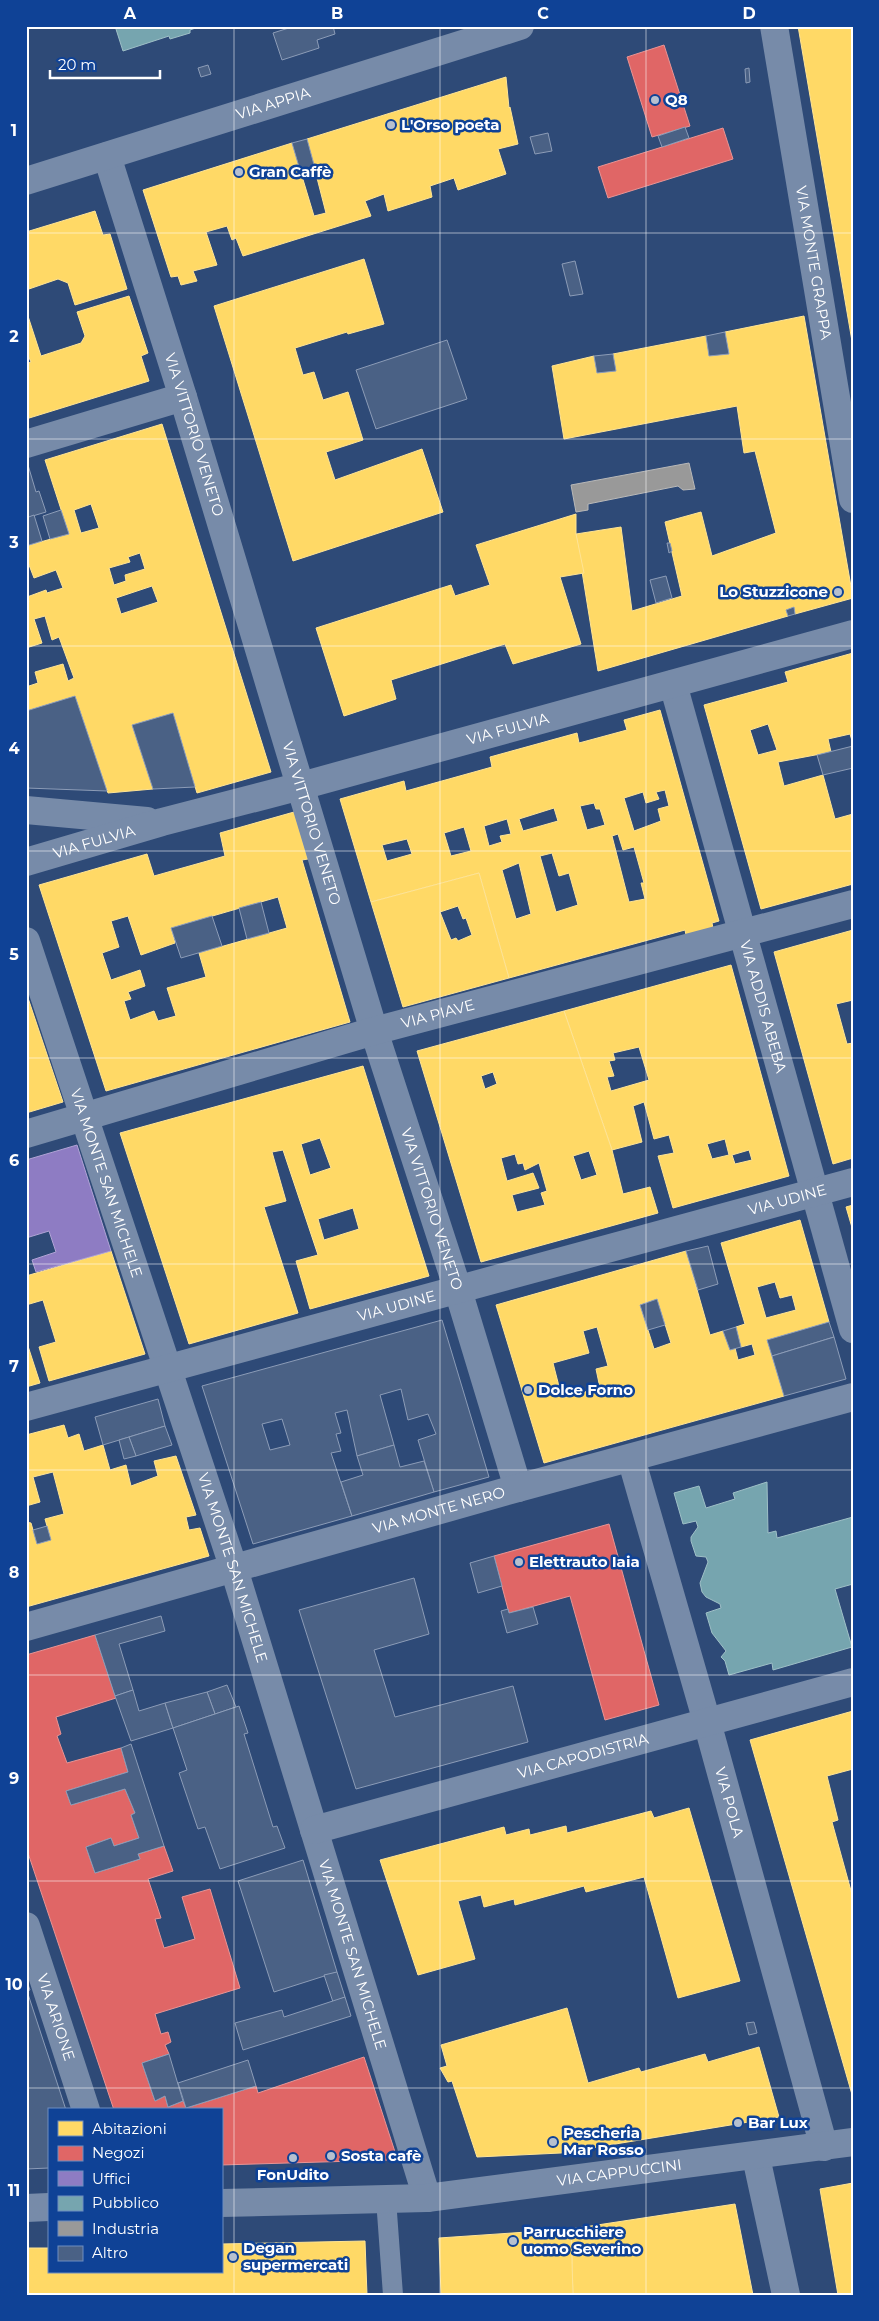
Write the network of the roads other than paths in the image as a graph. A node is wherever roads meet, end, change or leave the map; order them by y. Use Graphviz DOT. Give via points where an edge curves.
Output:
graph roads {
  1 [pos="520,26"];
  2 [pos="774,26"];
  3 [pos="107,156"];
  4 [pos="26,181"];
  5 [pos="183,397"];
  6 [pos="26,444"];
  7 [pos="853,498"];
  8 [pos="853,634"];
  9 [pos="673,684"];
  10 [pos="301,786"];
  11 [pos="26,810"];
  12 [pos="162,822"];
  13 [pos="26,862"];
  14 [pos="853,904"];
  15 [pos="743,933"];
  16 [pos="26,941"];
  17 [pos="374,1032"];
  18 [pos="84,1116"];
  19 [pos="26,1134"];
  20 [pos="853,1182"];
  21 [pos="813,1192"];
  22 [pos="458,1290"];
  23 [pos="853,1329"];
  24 [pos="167,1369"];
  25 [pos="853,1397"];
  26 [pos="26,1407"];
  27 [pos="631,1458"];
  28 [pos="518,1488"];
  29 [pos="234,1569"];
  30 [pos="26,1627"];
  31 [pos="853,1682"];
  32 [pos="707,1722"];
  33 [pos="314,1830"];
  34 [pos="26,1926"];
  35 [pos="85,2108"];
  36 [pos="853,2142"];
  37 [pos="824,2148"];
  38 [pos="756,2156"];
  39 [pos="427,2198"];
  40 [pos="386,2200"];
  41 [pos="222,2203"];
  42 [pos="48,2207"];
  43 [pos="26,2208"];
  44 [pos="393,2295"];
  45 [pos="786,2295"];
  1 -- 3 [label="street, VIA APPIA"];
  2 -- 7 [label="street, VIA MONTE GRAPPA"];
  3 -- 4 [label="street, VIA APPIA"];
  3 -- 5 [label="street, VIA VITTORIO VENETO"];
  5 -- 6 [label="street"];
  5 -- 10 [label="street, VIA VITTORIO VENETO"];
  8 -- 9 [label="street, VIA FULVIA"];
  9 -- 10 [label="street, VIA FULVIA"];
  9 -- 15 [label="street, VIA ADDIS ABEBA"];
  10 -- 12 [label="street, VIA FULVIA"];
  10 -- 17 [label="street, VIA VITTORIO VENETO"];
  11 -- 12 [label="street, VIA FULVIA"];
  12 -- 13 [label="street, VIA FULVIA"];
  14 -- 15 [label="street, VIA PIAVE"];
  15 -- 17 [label="street, VIA PIAVE"];
  15 -- 21 [label="street, VIA ADDIS ABEBA"];
  16 -- 18 [label="street, VIA MONTE SAN MICHELE"];
  17 -- 18 [label="street, VIA PIAVE"];
  17 -- 22 [label="street, VIA VITTORIO VENETO"];
  18 -- 19 [label="street, VIA PIAVE"];
  18 -- 24 [label="street, VIA MONTE SAN MICHELE"];
  20 -- 21 [label="street, VIA UDINE"];
  21 -- 22 [label="street, VIA UDINE"];
  21 -- 23 [label="street, VIA ADDIS ABEBA"];
  22 -- 24 [label="street, VIA UDINE"];
  22 -- 28 [label="street, VIA VITTORIO VENETO"];
  24 -- 26 [label="street, VIA UDINE"];
  24 -- 29 [label="street, VIA MONTE SAN MICHELE"];
  25 -- 27 [label="street, VIA MONTE NERO"];
  27 -- 28 [label="street, VIA MONTE NERO"];
  27 -- 32 [label="street, VIA POLA"];
  28 -- 29 [label="street, VIA MONTE NERO"];
  29 -- 30 [label="street, VIA MONTE NERO"];
  29 -- 33 [label="street, VIA MONTE SAN MICHELE"];
  31 -- 32 [label="street, VIA CAPODISTRIA"];
  32 -- 33 [label="street, VIA CAPODISTRIA"];
  32 -- 37 [label="street, VIA POLA"];
  33 -- 39 [label="street, VIA MONTE SAN MICHELE"];
  34 -- 35 [label="street, VIA ARIONE"];
  36 -- 37 [label="street, VIA CAPPUCCINI"];
  37 -- 38 [label="street, VIA CAPPUCCINI"];
  38 -- 39 [label="street, VIA CAPPUCCINI"];
  38 -- 45 [label="street"];
  39 -- 40 [label="street, VIA CAPPUCCINI"];
  40 -- 41 [label="street, VIA CAPPUCCINI"];
  40 -- 44 [label="lane"];
  42 -- 43 [label="street"];
}
